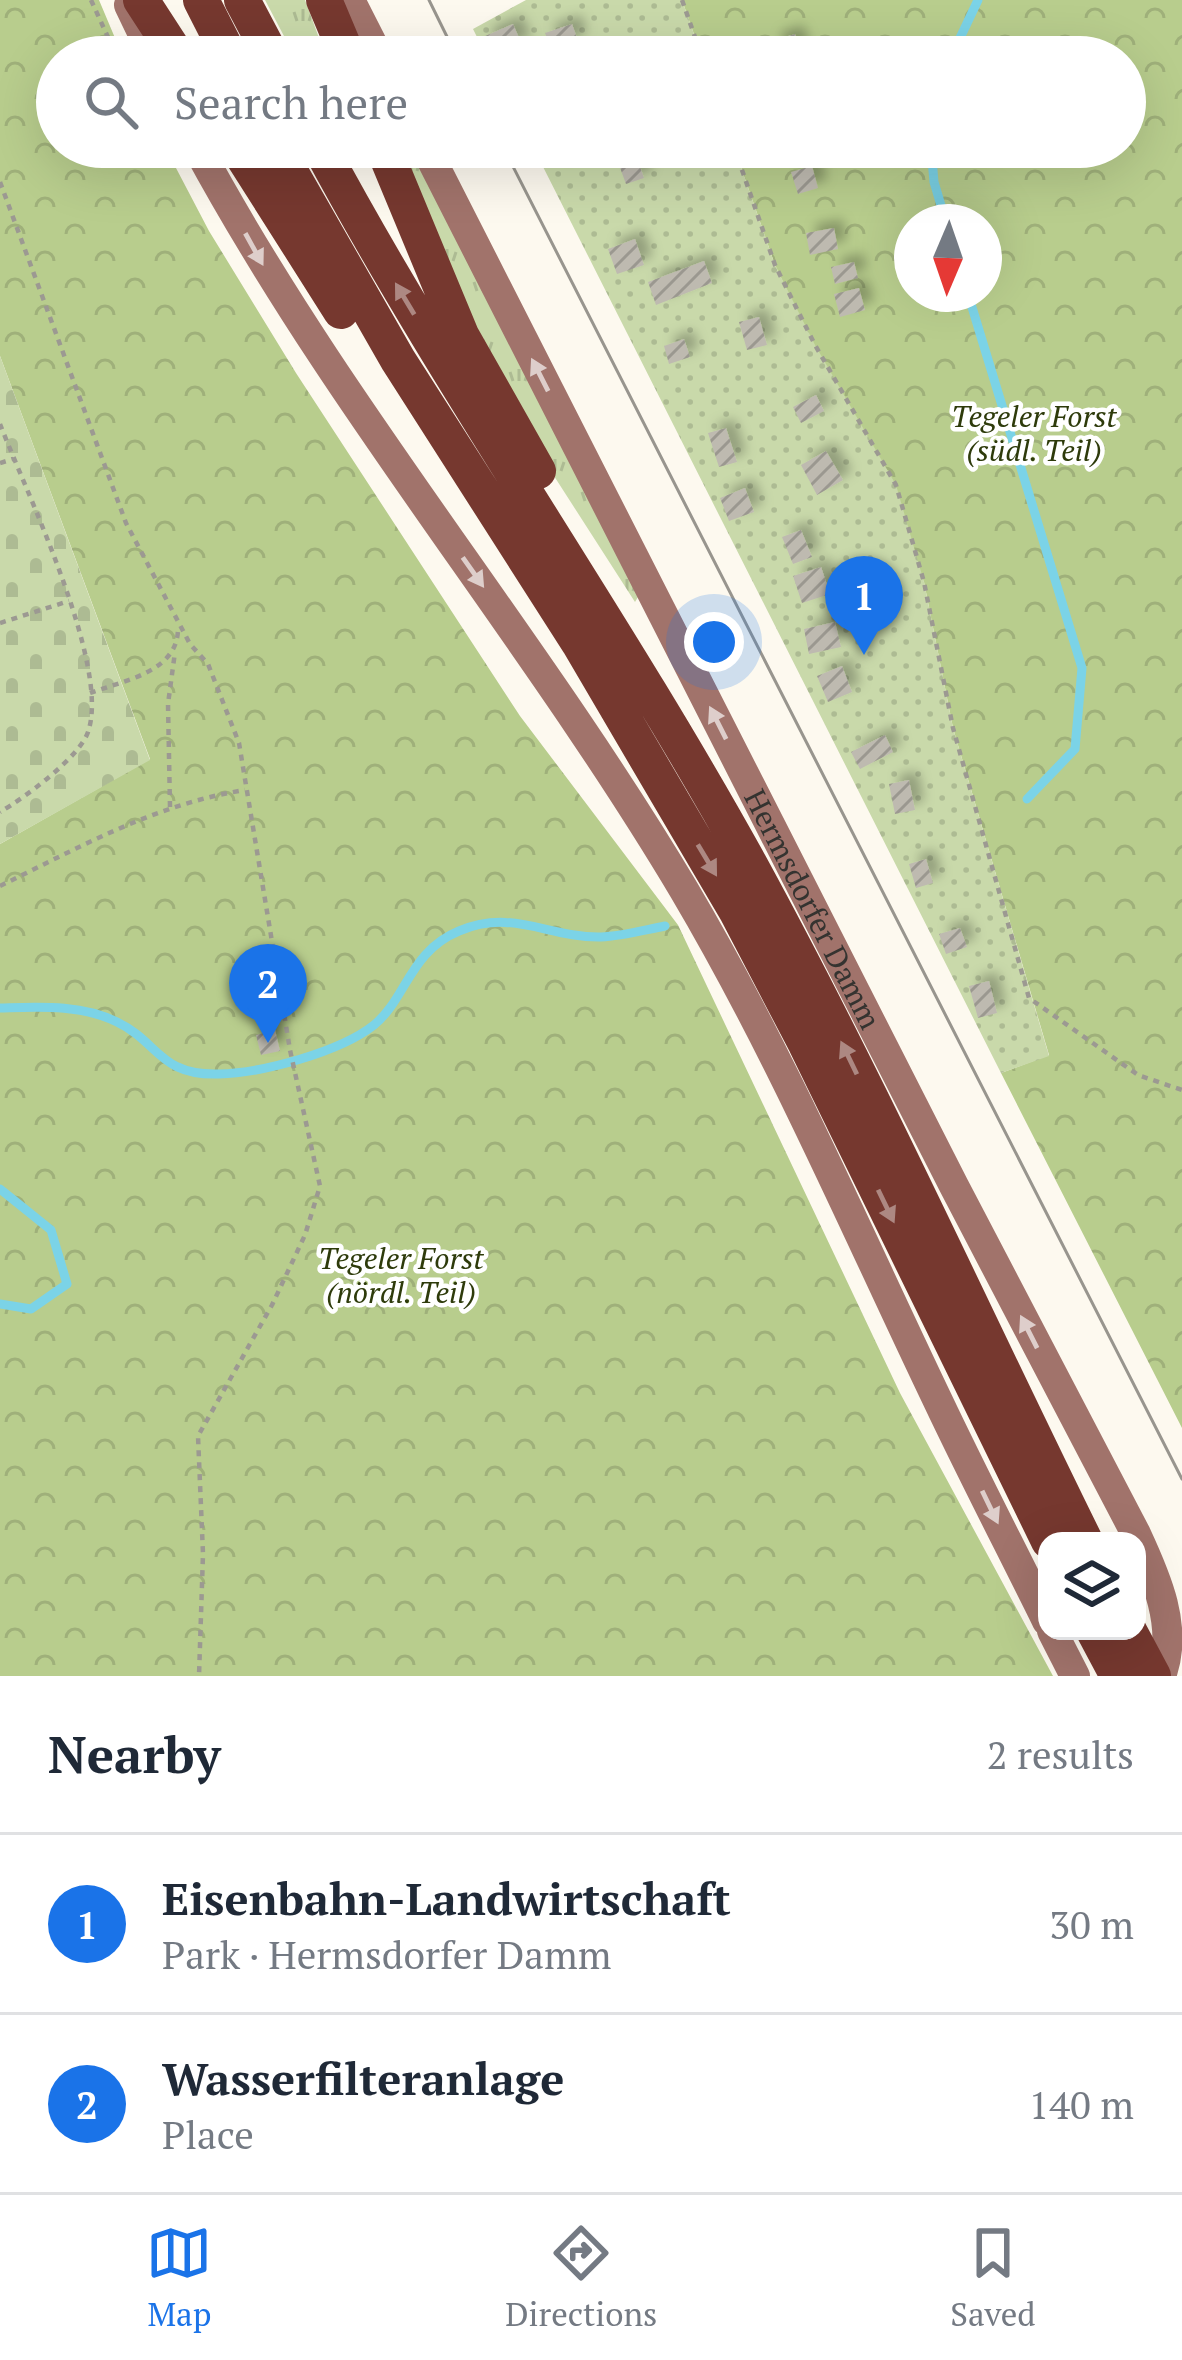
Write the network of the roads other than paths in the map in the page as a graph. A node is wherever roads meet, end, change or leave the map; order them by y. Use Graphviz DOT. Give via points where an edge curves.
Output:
graph roads {
  1 [pos="127,0"];
  2 [pos="141,0"];
  3 [pos="201,0"];
  4 [pos="242,0"];
  5 [pos="324,0"];
  6 [pos="350,0"];
  7 [pos="144,36"];
  8 [pos="164,36"];
  9 [pos="219,36"];
  10 [pos="261,36"];
  11 [pos="339,36"];
  12 [pos="368,36"];
  13 [pos="209,168"];
  14 [pos="250,168"];
  15 [pos="288,168"];
  16 [pos="332,168"];
  17 [pos="392,168"];
  18 [pos="436,168"];
  19 [pos="519,551"];
  20 [pos="708,792"];
  21 [pos="1044,1532"];
  22 [pos="1080,1532"];
  23 [pos="1038,1603"];
  24 [pos="1057,1640"];
  25 [pos="1135,1640"];
  26 [pos="1075,1676"];
  27 [pos="1157,1676"];
  1 -- 7 [label="main road"];
  2 -- 8 [label="highway"];
  3 -- 9 [label="highway"];
  4 -- 10 [label="highway"];
  5 -- 11 [label="highway"];
  6 -- 12 [label="main road"];
  13 -- 23 [label="main road, one-way" via="265,270 610,770 684,891 833,1174"];
  14 -- 19 [label="highway" via="420,441"];
  15 -- 19 [label="highway"];
  20 -- 16 [label="highway, one-way"];
  17 -- 20 [label="highway" via="461,335 648,665"];
  27 -- 18 [label="main road, Hermsdorfer Damm, one-way" via="1165,1612 1136,1534"];
  19 -- 21 [label="highway, one-way" via="737,912"];
  22 -- 20 [label="highway, one-way" via="838,1035"];
  24 -- 26 [label="main road"];
  25 -- 27 [label="highway"];
}
